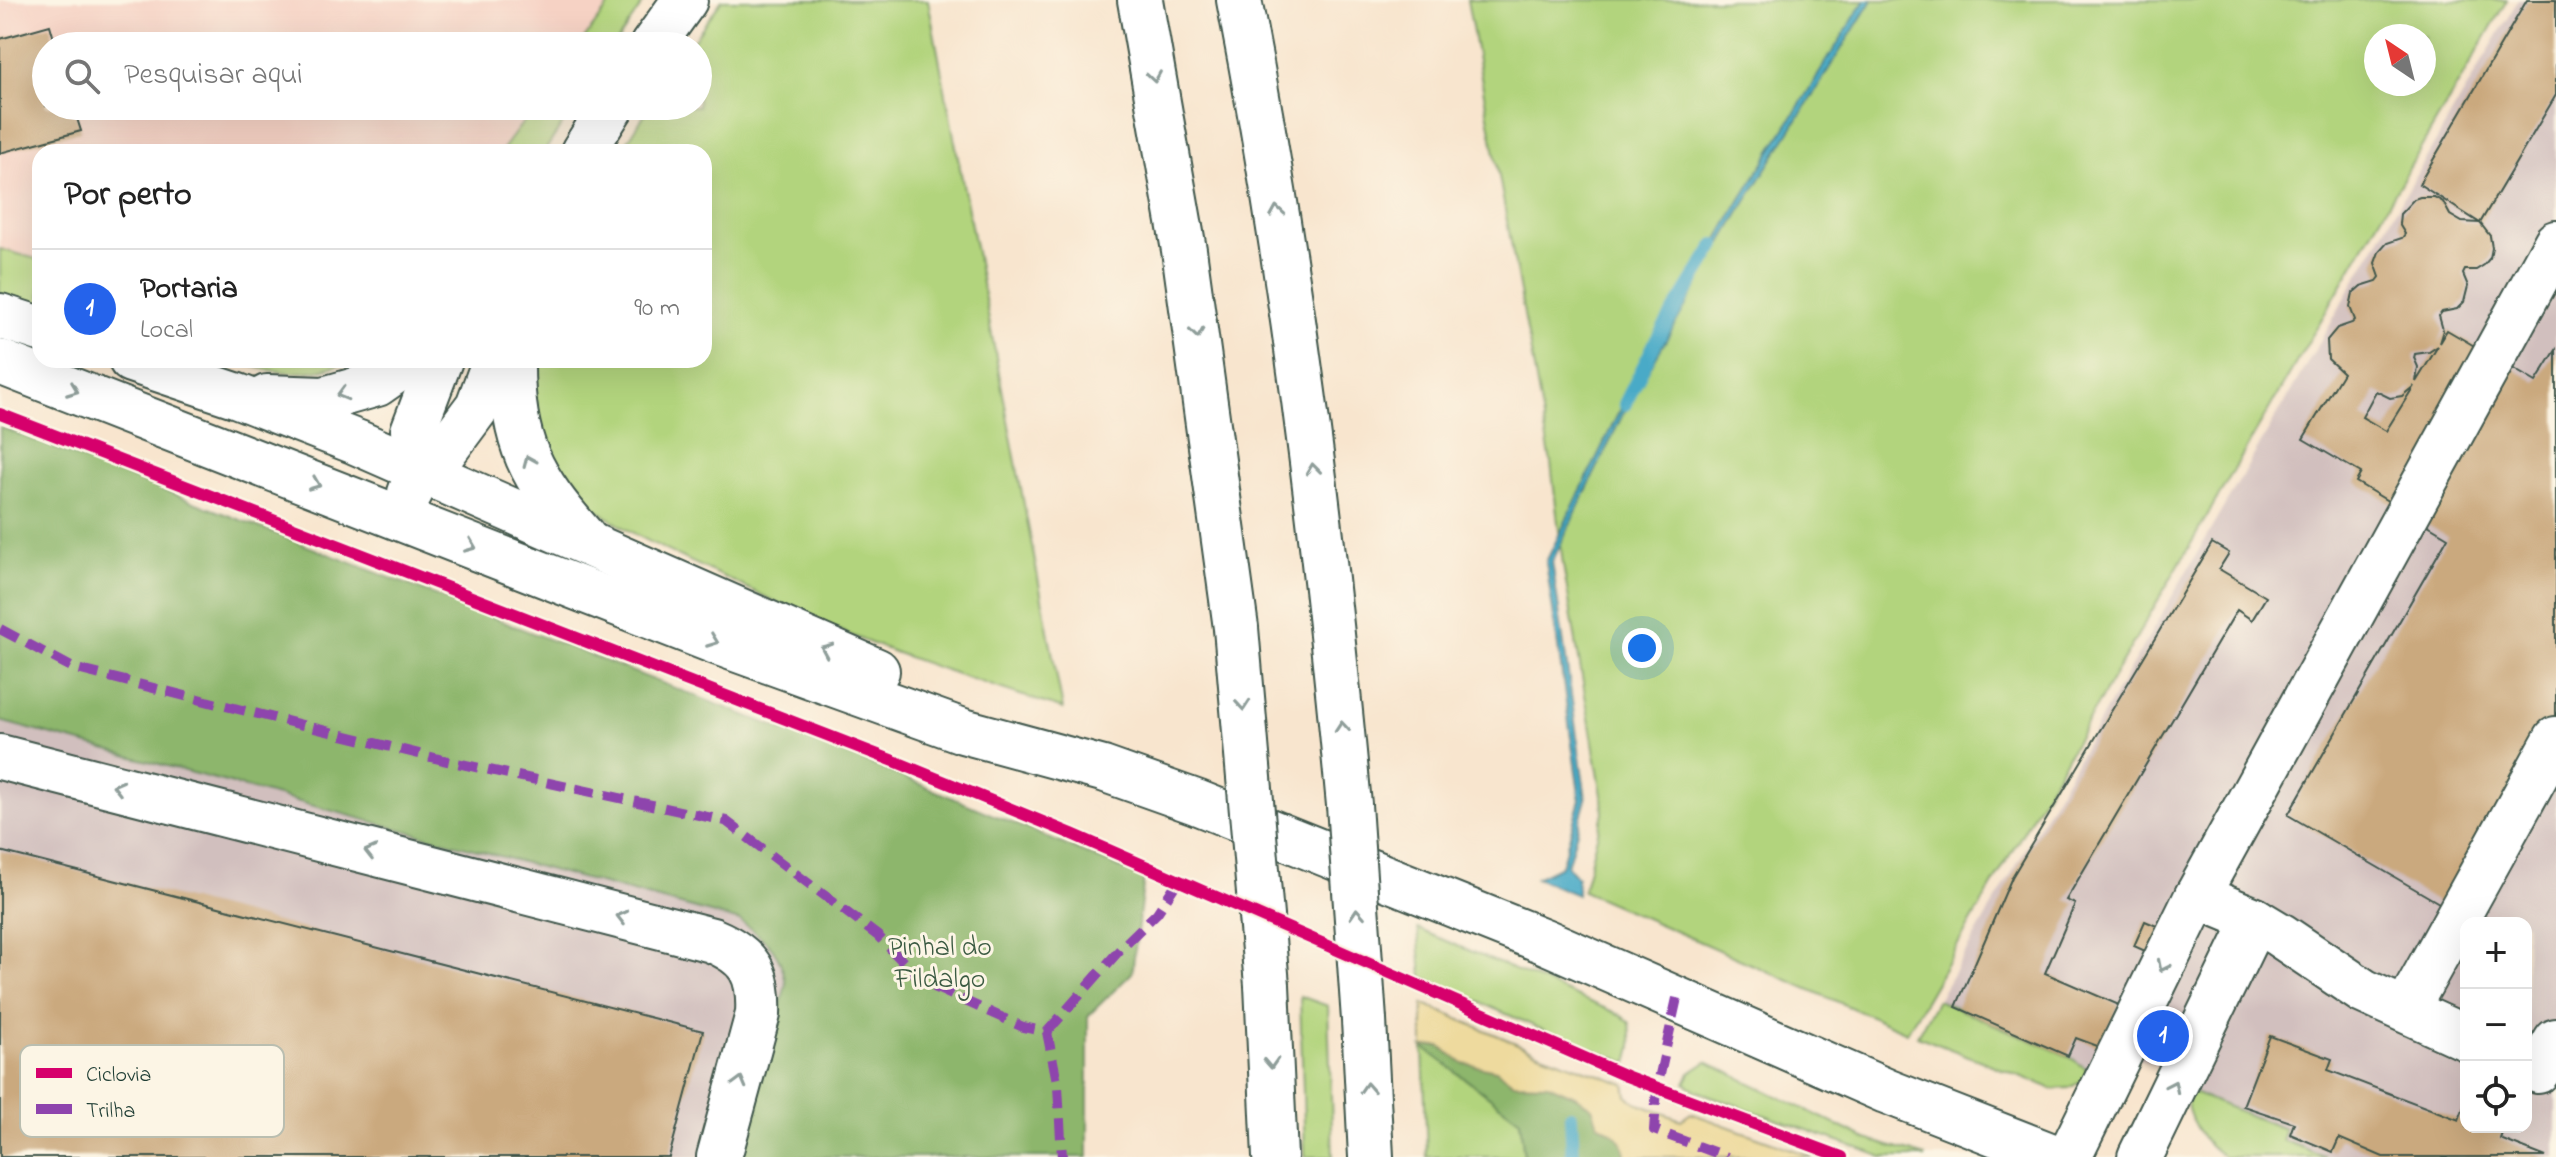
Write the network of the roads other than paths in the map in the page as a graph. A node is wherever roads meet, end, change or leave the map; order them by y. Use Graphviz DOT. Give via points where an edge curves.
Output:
graph roads {
  1 [pos="685,0"];
  2 [pos="1140,0"];
  3 [pos="1239,0"];
  4 [pos="662,32"];
  5 [pos="603,120"];
  6 [pos="588,144"];
  7 [pos="2556,243"];
  8 [pos="0,316"];
  9 [pos="32,326"];
  10 [pos="0,362"];
  11 [pos="155,368"];
  12 [pos="400,368"];
  13 [pos="437,368"];
  14 [pos="492,368"];
  15 [pos="513,368"];
  16 [pos="238,396"];
  17 [pos="421,469"];
  18 [pos="399,517"];
  19 [pos="591,546"];
  20 [pos="2556,739"];
  21 [pos="0,757"];
  22 [pos="1103,769"];
  23 [pos="2197,896"];
  24 [pos="2255,920"];
  25 [pos="2406,1010"];
  26 [pos="2460,1035"];
  27 [pos="719,1157"];
  28 [pos="1275,1157"];
  29 [pos="1371,1157"];
  30 [pos="2055,1157"];
  31 [pos="2069,1157"];
  32 [pos="2140,1157"];
  1 -- 4 [label="main road"];
  2 -- 28 [label="main road, one-way, bridge" via="1184,250 1236,628 1267,985"];
  29 -- 3 [label="main road, one-way, bridge" via="1349,805 1322,539 1265,139"];
  5 -- 6 [label="main road"];
  7 -- 23 [label="main road"];
  8 -- 9 [label="main road"];
  10 -- 18 [label="main road, one-way"];
  11 -- 16 [label="main road"];
  12 -- 16 [label="main road, one-way" via="377,384 324,399"];
  13 -- 17 [label="main road" via="413,431"];
  14 -- 17 [label="main road" via="478,406 443,453"];
  19 -- 15 [label="main road, one-way" via="549,499 527,460 517,424"];
  16 -- 17 [label="main road"];
  17 -- 18 [label="main road"];
  17 -- 19 [label="main road"];
  18 -- 22 [label="main road, one-way" via="716,642 963,731"];
  22 -- 19 [label="main road, one-way"];
  20 -- 25 [label="main road"];
  27 -- 21 [label="main road, one-way" via="758,1014 759,989 750,964 732,949"];
  22 -- 30 [label="main road" via="1500,923 1886,1091"];
  23 -- 24 [label="main road"];
  23 -- 31 [label="main road, one-way"];
  24 -- 25 [label="main road" via="2363,991"];
  32 -- 24 [label="main road, one-way"];
  25 -- 26 [label="main road"];
}
